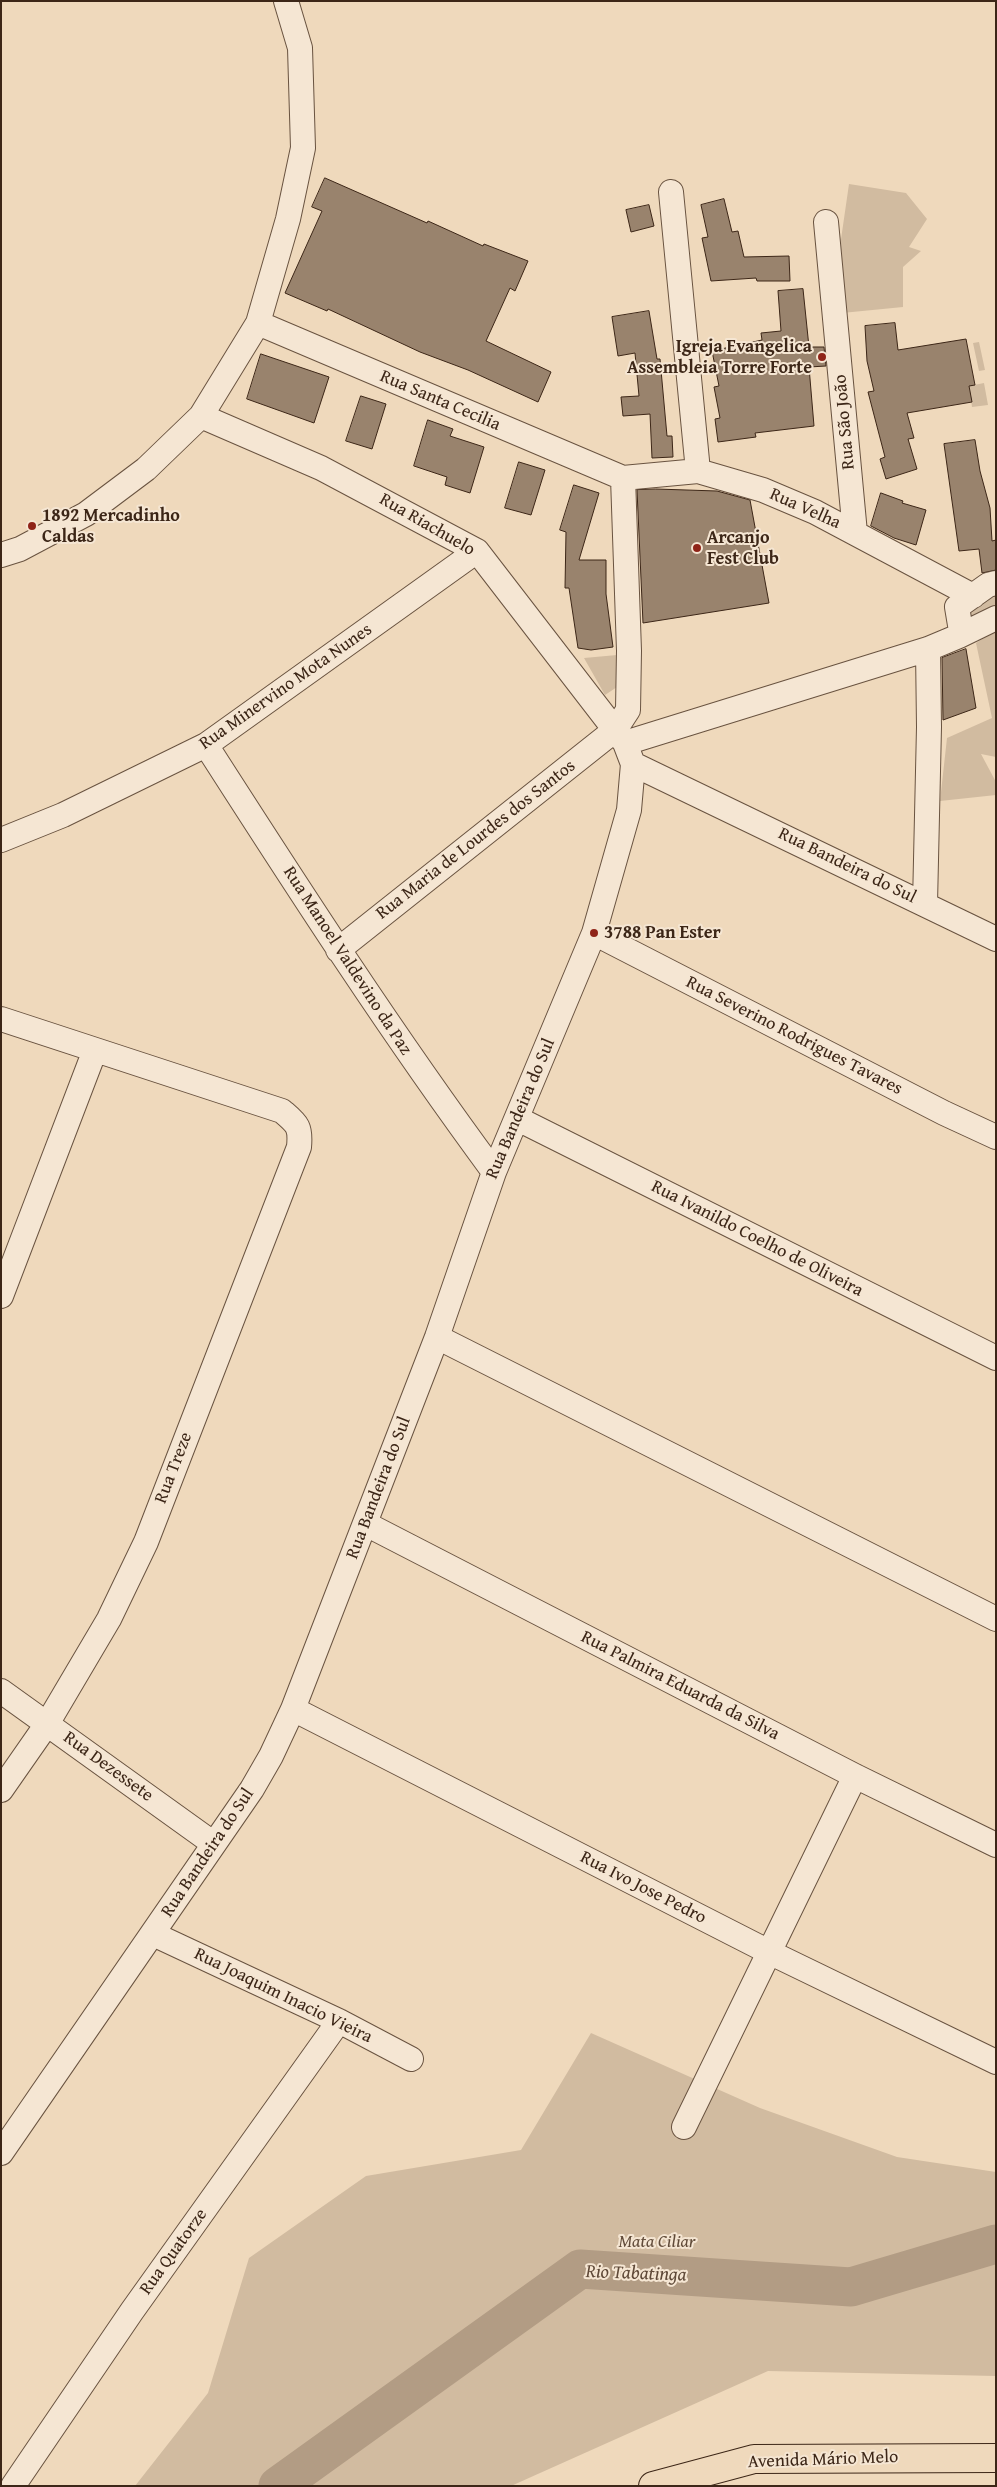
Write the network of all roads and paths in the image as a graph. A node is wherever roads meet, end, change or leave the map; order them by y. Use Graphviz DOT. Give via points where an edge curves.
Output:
graph roads {
  1 [pos="286,1"];
  2 [pos="672,192"];
  3 [pos="826,222"];
  4 [pos="258,323"];
  5 [pos="201,416"];
  6 [pos="698,471"];
  7 [pos="623,478"];
  8 [pos="855,533"];
  9 [pos="477,551"];
  10 [pos="1,554"];
  11 [pos="996,583"];
  12 [pos="973,596"];
  13 [pos="996,618"];
  14 [pos="959,636"];
  15 [pos="928,649"];
  16 [pos="206,745"];
  17 [pos="624,746"];
  18 [pos="1,840"];
  19 [pos="925,904"];
  20 [pos="594,933"];
  21 [pos="996,939"];
  22 [pos="338,950"];
  23 [pos="1,1019"];
  24 [pos="95,1050"];
  25 [pos="518,1119"];
  26 [pos="996,1137"];
  27 [pos="494,1172"];
  28 [pos="1,1296"];
  29 [pos="437,1338"];
  30 [pos="996,1358"];
  31 [pos="366,1524"];
  32 [pos="996,1619"];
  33 [pos="1,1691"];
  34 [pos="293,1709"];
  35 [pos="47,1724"];
  36 [pos="855,1776"];
  37 [pos="1,1790"];
  38 [pos="214,1844"];
  39 [pos="996,1845"];
  40 [pos="153,1934"];
  41 [pos="771,1953"];
  42 [pos="339,2021"];
  43 [pos="411,2059"];
  44 [pos="996,2062"];
  45 [pos="684,2127"];
  46 [pos="1,2154"];
  47 [pos="996,2458"];
  48 [pos="13,2486"];
  49 [pos="653,2486"];
  1 -- 4 [label="street" via="300,48 302,148 288,219"];
  2 -- 6 [label="street"];
  3 -- 8 [label="street, Rua São João"];
  4 -- 5 [label="street"];
  4 -- 7 [label="street, Rua Santa Cecilia"];
  5 -- 9 [label="street, Rua Riachuelo" via="321,468"];
  5 -- 10 [label="street" via="146,469 86,514 20,549"];
  6 -- 7 [label="street, Rua Velha"];
  6 -- 8 [label="street, Rua Velha" via="763,490"];
  7 -- 17 [label="street" via="628,651"];
  8 -- 12 [label="street, Rua Velha"];
  9 -- 16 [label="street, Rua Minervino Mota Nunes"];
  9 -- 17 [label="street, Rua Riachuelo"];
  11 -- 12 [label="street"];
  12 -- 14 [label="street" via="957,607"];
  13 -- 14 [label="street"];
  14 -- 15 [label="street"];
  15 -- 17 [label="street"];
  15 -- 19 [label="street, Rua Bandeira do Sul"];
  16 -- 18 [label="street, Rua Minervino Mota Nunes" via="63,815"];
  16 -- 22 [label="street, Rua Manoel Valdevino da Paz"];
  17 -- 19 [label="street, Rua Bandeira do Sul"];
  17 -- 20 [label="street, Rua Bandeira do Sul" via="629,810"];
  17 -- 22 [label="street, Rua Maria de Lourdes dos Santos"];
  19 -- 21 [label="street, Rua Bandeira do Sul"];
  20 -- 25 [label="street, Rua Bandeira do Sul"];
  20 -- 26 [label="street, Rua Severino Rodrigues Tavares"];
  22 -- 27 [label="street, Rua Manoel Valdevino da Paz" via="428,1083"];
  23 -- 24 [label="street"];
  24 -- 28 [label="street"];
  24 -- 35 [label="street, Rua Treze" via="282,1111 298,1125 300,1132 299,1146 146,1542 109,1619"];
  25 -- 27 [label="street, Rua Bandeira do Sul"];
  25 -- 30 [label="street, Rua Ivanildo Coelho de Oliveira"];
  27 -- 29 [label="street, Rua Bandeira do Sul"];
  29 -- 31 [label="street, Rua Bandeira do Sul"];
  29 -- 32 [label="street"];
  31 -- 34 [label="street, Rua Bandeira do Sul"];
  31 -- 36 [label="street, Rua Palmira Eduarda da Silva"];
  33 -- 35 [label="street, Rua Dezessete"];
  34 -- 38 [label="street, Rua Bandeira do Sul" via="272,1756"];
  34 -- 41 [label="street, Rua Ivo Jose Pedro"];
  35 -- 37 [label="street, Rua Treze"];
  35 -- 38 [label="street, Rua Dezessete"];
  36 -- 39 [label="street, Rua Palmira Eduarda da Silva"];
  36 -- 41 [label="street"];
  38 -- 40 [label="street, Rua Bandeira do Sul"];
  40 -- 42 [label="street, Rua Joaquim Inacio Vieira"];
  40 -- 46 [label="street, Rua Bandeira do Sul"];
  41 -- 44 [label="street, Rua Ivo Jose Pedro"];
  41 -- 45 [label="street"];
  42 -- 43 [label="street, Rua Joaquim Inacio Vieira"];
  42 -- 48 [label="street, Rua Quatorze" via="132,2311"];
  47 -- 49 [label="main road, Avenida Mário Melo" via="754,2459"];
}
